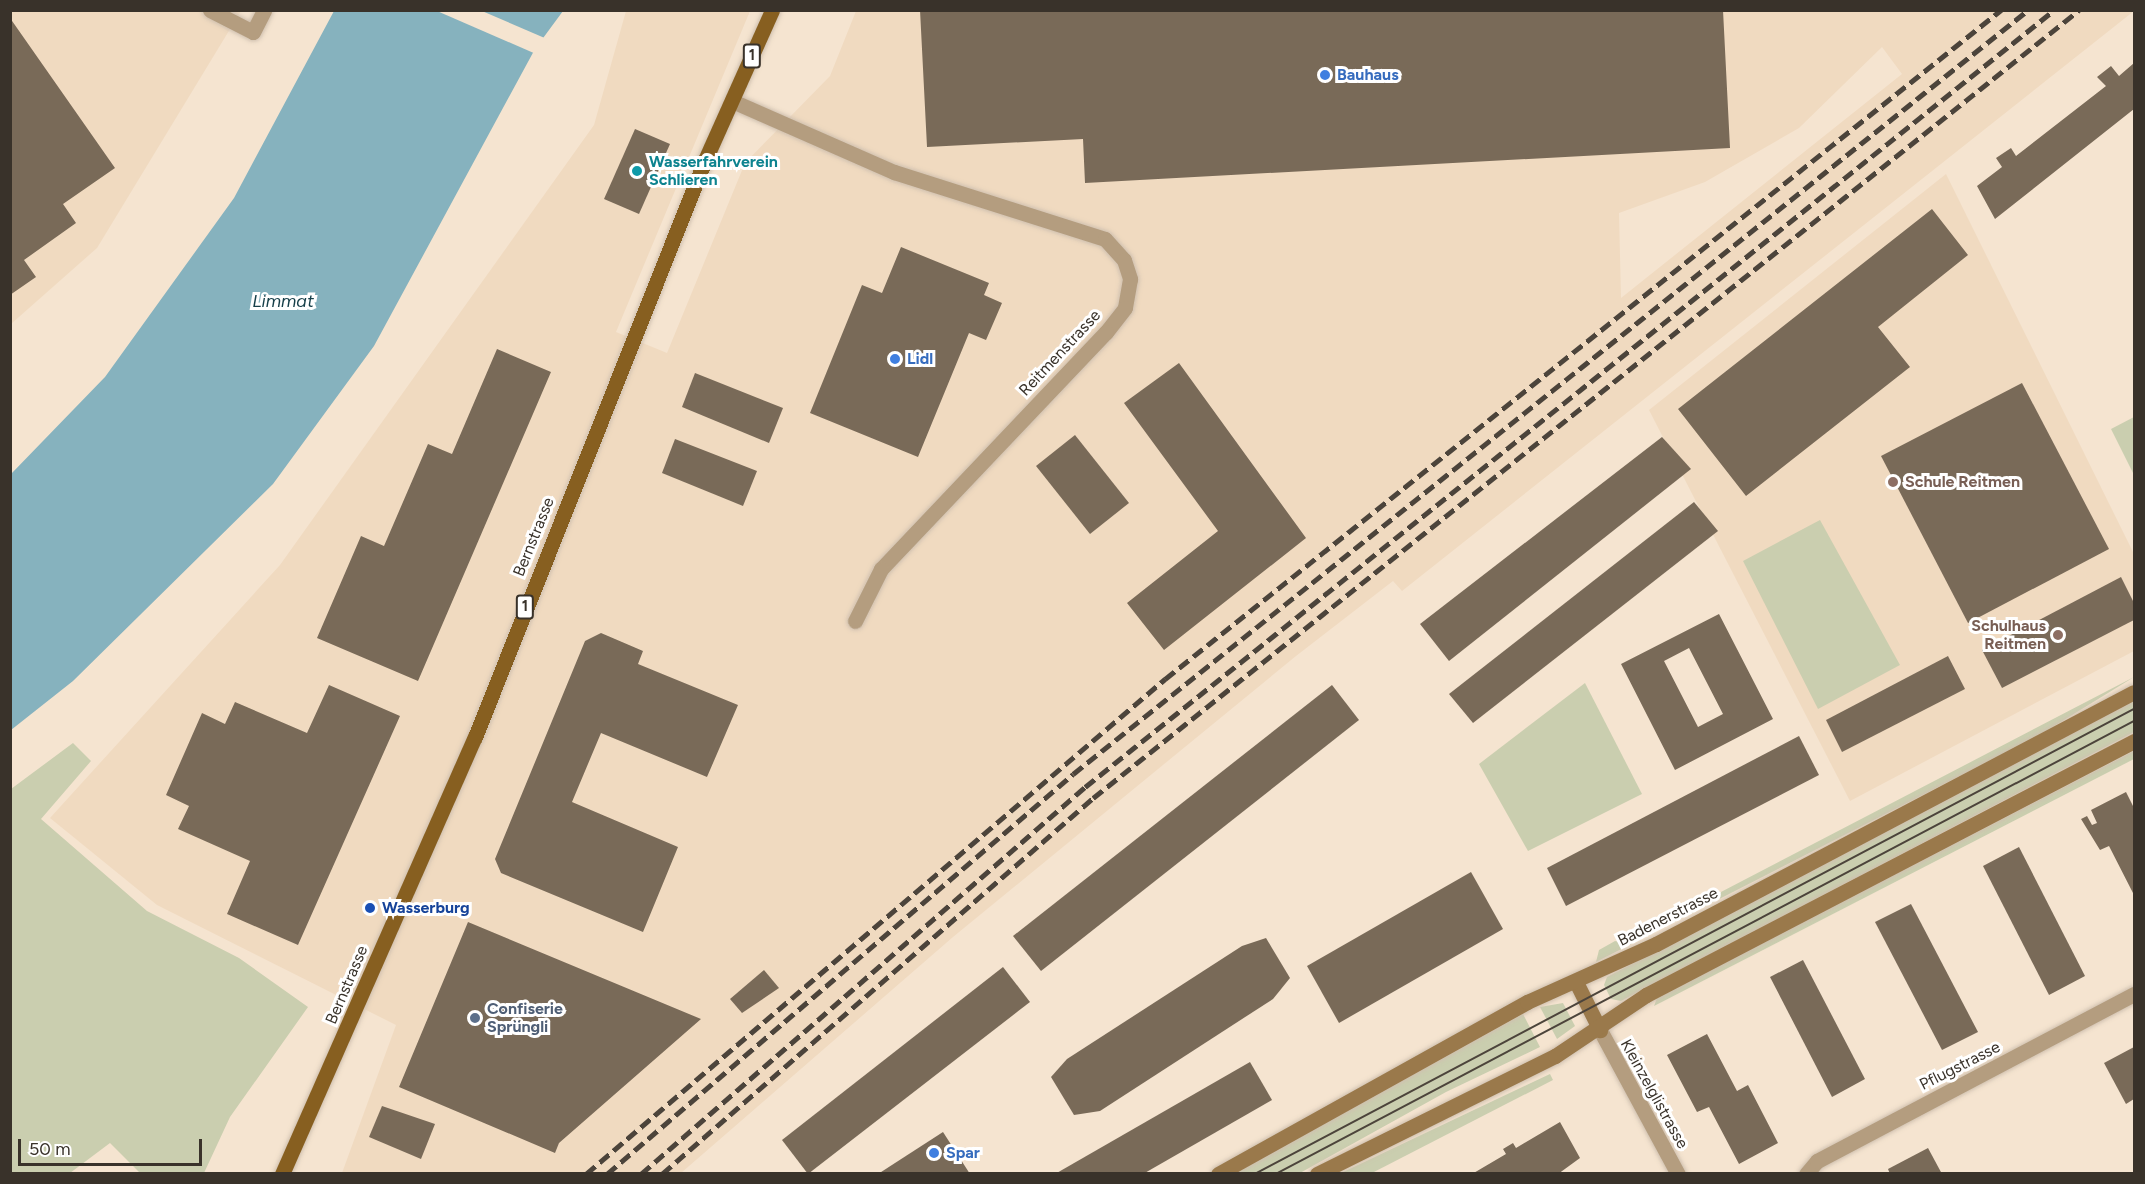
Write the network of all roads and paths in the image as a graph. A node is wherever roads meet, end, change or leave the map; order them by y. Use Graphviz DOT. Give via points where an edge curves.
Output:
graph roads {
  1 [pos="210,10"];
  2 [pos="264,10"];
  3 [pos="772,10"];
  4 [pos="732,101"];
  5 [pos="855,621"];
  6 [pos="2134,692"];
  7 [pos="2134,741"];
  8 [pos="1576,982"];
  9 [pos="2134,994"];
  10 [pos="1600,1030"];
  11 [pos="282,1173"];
  12 [pos="1218,1173"];
  13 [pos="1317,1173"];
  14 [pos="1678,1173"];
  15 [pos="1806,1173"];
  1 -- 2 [label="street" via="253,32"];
  3 -- 4 [label="main road, Bernstrasse / 1"];
  4 -- 5 [label="street, Reitmenstrasse" via="894,172 1105,239 1124,260 1130,279 1125,308 1106,332 881,569"];
  4 -- 11 [label="main road, Bernstrasse / 1" via="475,737"];
  6 -- 8 [label="main road, Badenerstrasse"];
  7 -- 10 [label="main road" via="1646,995"];
  8 -- 10 [label="main road"];
  8 -- 12 [label="main road, Badenerstrasse" via="1527,1002"];
  9 -- 15 [label="street, Pflugstrasse" via="1816,1161"];
  10 -- 13 [label="main road"];
  10 -- 14 [label="street, Kleinzelglistrasse"];
}
